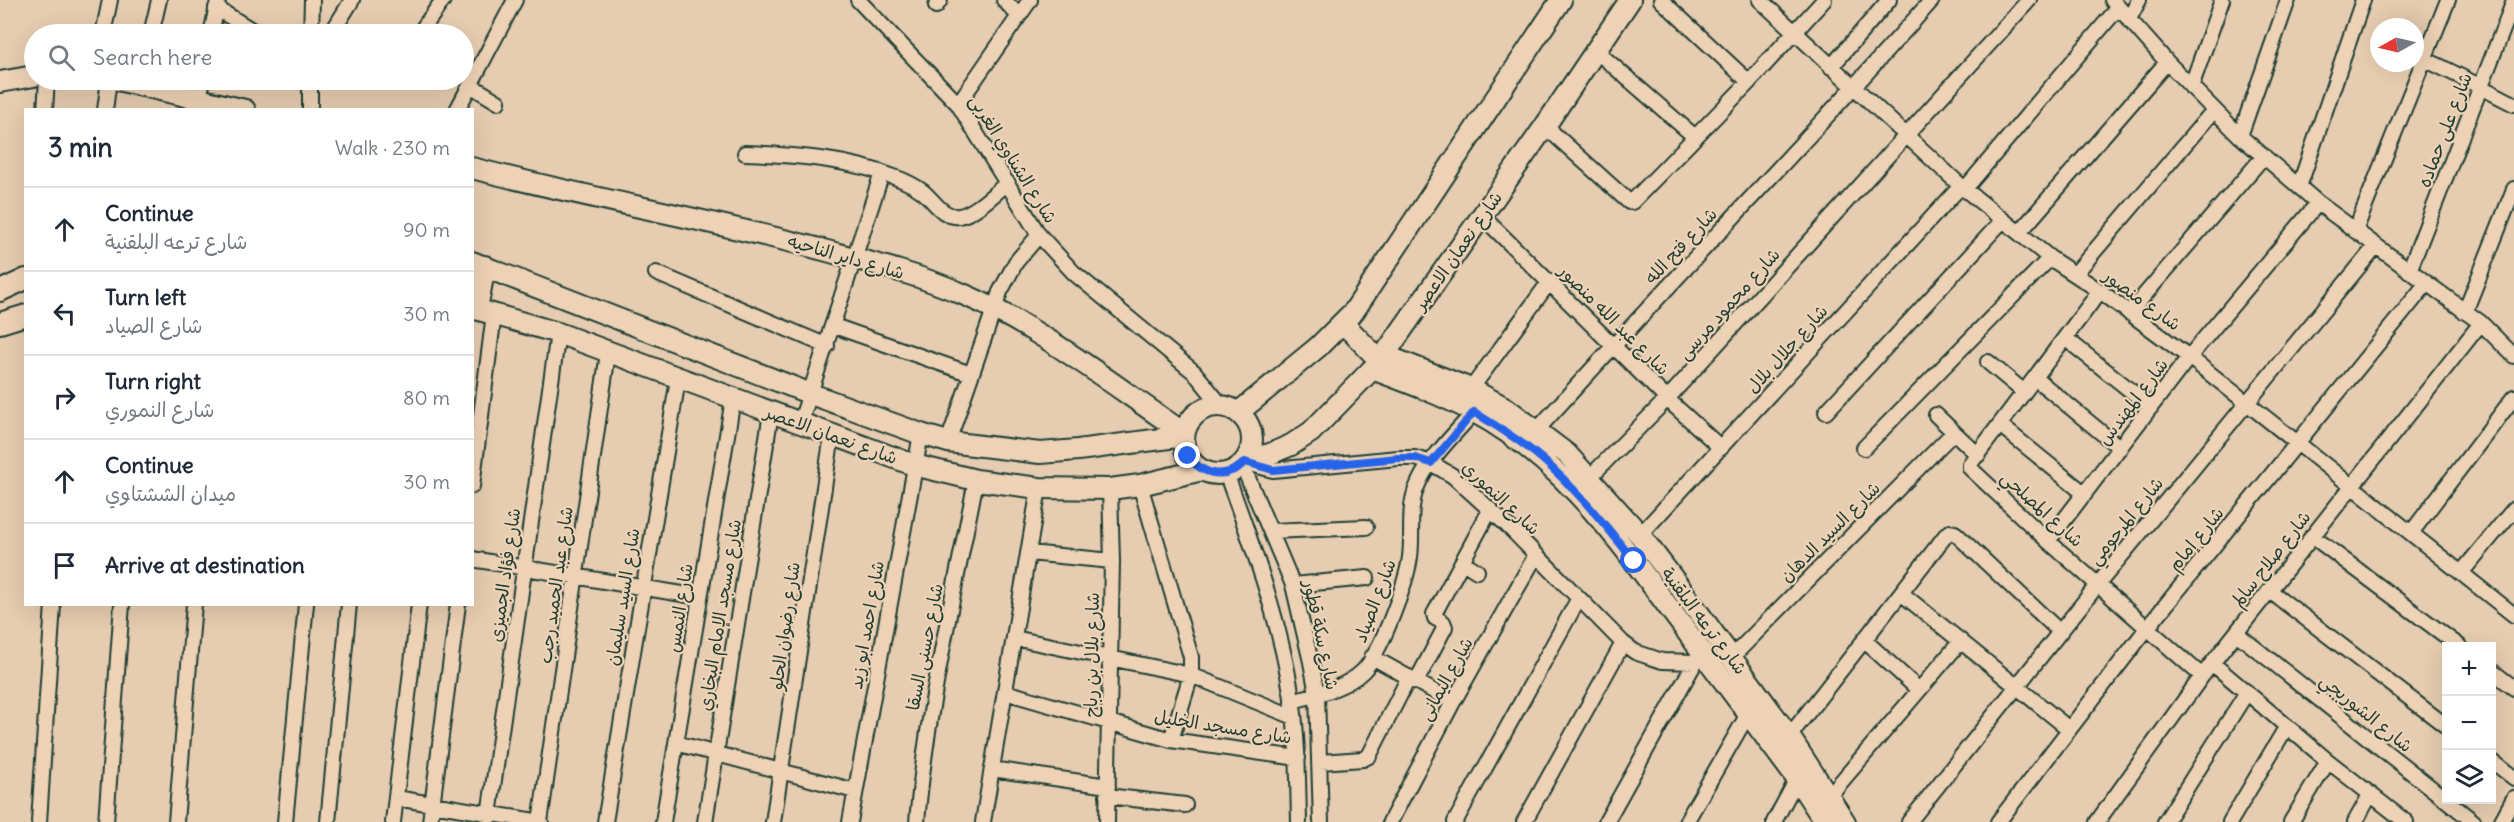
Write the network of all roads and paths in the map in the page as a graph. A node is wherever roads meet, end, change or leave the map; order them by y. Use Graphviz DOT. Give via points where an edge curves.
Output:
graph roads {
  1 [pos="110,0"];
  2 [pos="159,0"];
  3 [pos="312,0"];
  4 [pos="352,0"];
  5 [pos="442,0"];
  6 [pos="515,0"];
  7 [pos="858,0"];
  8 [pos="1004,0"];
  9 [pos="1030,0"];
  10 [pos="1561,0"];
  11 [pos="1630,0"];
  12 [pos="1660,0"];
  13 [pos="1761,0"];
  14 [pos="1824,0"];
  15 [pos="1889,0"];
  16 [pos="1932,0"];
  17 [pos="2029,0"];
  18 [pos="2139,0"];
  19 [pos="2222,0"];
  20 [pos="2288,0"];
  21 [pos="2363,0"];
  22 [pos="2448,0"];
  23 [pos="2514,1"];
  24 [pos="217,4"];
  25 [pos="2115,4"];
  26 [pos="1020,16"];
  27 [pos="2129,19"];
  28 [pos="105,24"];
  29 [pos="153,24"];
  30 [pos="213,24"];
  31 [pos="244,24"];
  32 [pos="311,24"];
  33 [pos="337,24"];
  34 [pos="426,24"];
  35 [pos="1795,32"];
  36 [pos="1595,50"];
  37 [pos="2424,59"];
  38 [pos="2167,62"];
  39 [pos="1831,67"];
  40 [pos="2419,72"];
  41 [pos="474,77"];
  42 [pos="24,78"];
  43 [pos="0,82"];
  44 [pos="1749,82"];
  45 [pos="474,87"];
  46 [pos="2191,87"];
  47 [pos="1854,88"];
  48 [pos="2481,88"];
  49 [pos="46,90"];
  50 [pos="108,90"];
  51 [pos="172,90"];
  52 [pos="310,90"];
  53 [pos="467,90"];
  54 [pos="193,96"];
  55 [pos="498,102"];
  56 [pos="958,104"];
  57 [pos="2514,104"];
  58 [pos="45,108"];
  59 [pos="105,108"];
  60 [pos="241,108"];
  61 [pos="310,108"];
  62 [pos="458,108"];
  63 [pos="2214,110"];
  64 [pos="1545,126"];
  65 [pos="1905,136"];
  66 [pos="2240,136"];
  67 [pos="1695,137"];
  68 [pos="745,153"];
  69 [pos="2264,156"];
  70 [pos="474,169"];
  71 [pos="882,173"];
  72 [pos="1008,183"];
  73 [pos="2299,187"];
  74 [pos="1962,188"];
  75 [pos="2514,189"];
  76 [pos="2318,203"];
  77 [pos="1482,216"];
  78 [pos="2003,220"];
  79 [pos="2355,231"];
  80 [pos="2019,232"];
  81 [pos="1039,236"];
  82 [pos="2375,247"];
  83 [pos="2050,258"];
  84 [pos="856,259"];
  85 [pos="479,264"];
  86 [pos="2409,271"];
  87 [pos="657,273"];
  88 [pos="2075,274"];
  89 [pos="24,280"];
  90 [pos="1550,281"];
  91 [pos="2427,284"];
  92 [pos="0,291"];
  93 [pos="2100,291"];
  94 [pos="995,309"];
  95 [pos="481,310"];
  96 [pos="2465,312"];
  97 [pos="2129,313"];
  98 [pos="24,316"];
  99 [pos="0,323"];
  100 [pos="2481,323"];
  101 [pos="1344,324"];
  102 [pos="834,326"];
  103 [pos="558,333"];
  104 [pos="2065,338"];
  105 [pos="1614,344"];
  106 [pos="827,346"];
  107 [pos="608,353"];
  108 [pos="2514,356"];
  109 [pos="2189,357"];
  110 [pos="1379,362"];
  111 [pos="1988,362"];
  112 [pos="972,374"];
  113 [pos="2035,378"];
  114 [pos="678,379"];
  115 [pos="1471,388"];
  116 [pos="2024,392"];
  117 [pos="811,394"];
  118 [pos="2514,397"];
  119 [pos="733,399"];
  120 [pos="1667,399"];
  121 [pos="2247,403"];
  122 [pos="2151,407"];
  123 [pos="1230,408"];
  124 [pos="1474,412"];
  125 [pos="1826,412"];
  126 [pos="771,413"];
  127 [pos="1936,416"];
  128 [pos="800,424"];
  129 [pos="2000,425"];
  130 [pos="1537,430"];
  131 [pos="1954,432"];
  132 [pos="921,434"];
  133 [pos="1184,434"];
  134 [pos="832,435"];
  135 [pos="948,442"];
  136 [pos="2297,443"];
  137 [pos="474,447"];
  138 [pos="1721,448"];
  139 [pos="1864,448"];
  140 [pos="2120,448"];
  141 [pos="1974,459"];
  142 [pos="1431,463"];
  143 [pos="1240,464"];
  144 [pos="914,465"];
  145 [pos="1202,470"];
  146 [pos="1589,478"];
  147 [pos="976,480"];
  148 [pos="1140,485"];
  149 [pos="2351,486"];
  150 [pos="1039,488"];
  151 [pos="1110,489"];
  152 [pos="1576,492"];
  153 [pos="2085,494"];
  154 [pos="2514,509"];
  155 [pos="1490,510"];
  156 [pos="1366,527"];
  157 [pos="1271,531"];
  158 [pos="2410,533"];
  159 [pos="1640,535"];
  160 [pos="2312,536"];
  161 [pos="2048,541"];
  162 [pos="1029,553"];
  163 [pos="1536,555"];
  164 [pos="474,559"];
  165 [pos="1112,561"];
  166 [pos="1462,562"];
  167 [pos="525,568"];
  168 [pos="1477,571"];
  169 [pos="2461,573"];
  170 [pos="576,576"];
  171 [pos="1367,578"];
  172 [pos="2098,583"];
  173 [pos="1293,585"];
  174 [pos="643,587"];
  175 [pos="1681,589"];
  176 [pos="2270,591"];
  177 [pos="1901,593"];
  178 [pos="700,597"];
  179 [pos="1579,598"];
  180 [pos="1667,604"];
  181 [pos="53,606"];
  182 [pos="122,606"];
  183 [pos="194,606"];
  184 [pos="306,606"];
  185 [pos="349,606"];
  186 [pos="419,606"];
  187 [pos="458,606"];
  188 [pos="2514,615"];
  189 [pos="2148,627"];
  190 [pos="2060,632"];
  191 [pos="1714,633"];
  192 [pos="2236,633"];
  193 [pos="1014,638"];
  194 [pos="1864,640"];
  195 [pos="1961,641"];
  196 [pos="2453,642"];
  197 [pos="1623,644"];
  198 [pos="1699,656"];
  199 [pos="1372,657"];
  200 [pos="1731,658"];
  201 [pos="1110,659"];
  202 [pos="2212,663"];
  203 [pos="2496,674"];
  204 [pos="1191,675"];
  205 [pos="2202,676"];
  206 [pos="1413,680"];
  207 [pos="2017,687"];
  208 [pos="2514,688"];
  209 [pos="1919,690"];
  210 [pos="1005,692"];
  211 [pos="2247,692"];
  212 [pos="1317,694"];
  213 [pos="1292,701"];
  214 [pos="1453,702"];
  215 [pos="1748,714"];
  216 [pos="1294,717"];
  217 [pos="1109,723"];
  218 [pos="2442,723"];
  219 [pos="2287,726"];
  220 [pos="2069,729"];
  221 [pos="1790,736"];
  222 [pos="1171,740"];
  223 [pos="676,743"];
  224 [pos="1777,753"];
  225 [pos="716,754"];
  226 [pos="1298,758"];
  227 [pos="2328,760"];
  228 [pos="1320,762"];
  229 [pos="2496,764"];
  230 [pos="992,769"];
  231 [pos="782,771"];
  232 [pos="2514,778"];
  233 [pos="1797,779"];
  234 [pos="855,791"];
  235 [pos="1108,791"];
  236 [pos="2370,795"];
  237 [pos="1829,796"];
  238 [pos="396,798"];
  239 [pos="2514,798"];
  240 [pos="432,804"];
  241 [pos="1185,806"];
  242 [pos="489,818"];
  243 [pos="39,822"];
  244 [pos="106,822"];
  245 [pos="176,822"];
  246 [pos="285,822"];
  247 [pos="328,822"];
  248 [pos="393,822"];
  249 [pos="430,822"];
  250 [pos="540,822"];
  251 [pos="605,822"];
  252 [pos="663,822"];
  253 [pos="705,822"];
  254 [pos="773,822"];
  255 [pos="850,822"];
  256 [pos="917,822"];
  257 [pos="983,822"];
  258 [pos="1107,822"];
  259 [pos="1299,822"];
  260 [pos="1321,822"];
  261 [pos="1390,822"];
  262 [pos="1455,822"];
  263 [pos="1524,822"];
  264 [pos="1606,822"];
  265 [pos="1686,822"];
  266 [pos="1774,822"];
  267 [pos="1825,822"];
  268 [pos="1845,822"];
  269 [pos="1909,822"];
  270 [pos="1998,822"];
  271 [pos="2097,822"];
  272 [pos="2165,822"];
  273 [pos="2230,822"];
  274 [pos="2291,822"];
  275 [pos="2355,822"];
  276 [pos="2406,822"];
  277 [pos="2474,822"];
  278 [pos="2501,822"];
  1 -- 28 [label="street"];
  2 -- 29 [label="street"];
  3 -- 32 [label="street"];
  4 -- 33 [label="street"];
  5 -- 34 [label="street"];
  6 -- 41 [label="street"];
  7 -- 56 [label="street, شارع الشناوي الغربى"];
  8 -- 26 [label="street"];
  9 -- 26 [label="street"];
  10 -- 101 [label="main road"];
  11 -- 36 [label="main road, شارع نعمان الاعصر"];
  12 -- 44 [label="street"];
  13 -- 35 [label="street, شارع منصور"];
  14 -- 35 [label="street"];
  15 -- 39 [label="street"];
  16 -- 47 [label="street, شارع فتح الله"];
  17 -- 65 [label="street, شارع محمود مرسى"];
  18 -- 27 [label="street"];
  19 -- 46 [label="street"];
  20 -- 66 [label="street"];
  21 -- 73 [label="street"];
  22 -- 37 [label="street"];
  23 -- 48 [label="street, شارع على حماده"];
  24 -- 30 [label="street"];
  24 -- 31 [label="street"];
  25 -- 27 [label="street"];
  25 -- 74 [label="street, شارع جلال بلال"];
  26 -- 56 [label="street"];
  27 -- 38 [label="street"];
  35 -- 39 [label="street, شارع منصور"];
  35 -- 44 [label="street"];
  36 -- 64 [label="main road, شارع نعمان الاعصر"];
  36 -- 67 [label="street"];
  37 -- 48 [label="street"];
  38 -- 46 [label="street"];
  38 -- 80 [label="street"];
  39 -- 47 [label="street, شارع منصور"];
  40 -- 79 [label="street"];
  42 -- 43 [label="main road"];
  44 -- 67 [label="street"];
  45 -- 55 [label="street"];
  46 -- 63 [label="street"];
  47 -- 65 [label="street, شارع منصور"];
  47 -- 105 [label="street, شارع فتح الله"];
  48 -- 57 [label="street"];
  48 -- 86 [label="street, شارع على حماده"];
  49 -- 58 [label="street"];
  50 -- 59 [label="street"];
  51 -- 54 [label="main road"];
  52 -- 61 [label="street"];
  53 -- 62 [label="street"];
  54 -- 60 [label="main road"];
  56 -- 72 [label="street, شارع الشناوي الغربى"];
  63 -- 66 [label="street"];
  63 -- 88 [label="street"];
  64 -- 67 [label="street" via="1630,203"];
  64 -- 77 [label="main road, شارع نعمان الاعصر"];
  65 -- 74 [label="street, شارع منصور"];
  65 -- 120 [label="street, شارع محمود مرسى"];
  66 -- 69 [label="street"];
  68 -- 71 [label="street" via="823,159"];
  69 -- 73 [label="street"];
  69 -- 97 [label="street"];
  70 -- 84 [label="main road, شارع داير الناحيه" via="559,191 772,236"];
  71 -- 72 [label="street" via="899,179 951,215 959,216"];
  71 -- 84 [label="street"];
  72 -- 81 [label="street, شارع الشناوي الغربى"];
  73 -- 76 [label="street"];
  74 -- 78 [label="street, شارع منصور"];
  74 -- 138 [label="street, شارع جلال بلال"];
  75 -- 96 [label="street"];
  76 -- 79 [label="street"];
  76 -- 109 [label="street, شارع المهندس"];
  77 -- 90 [label="street, شارع عبد الله منصور"];
  77 -- 110 [label="main road, شارع نعمان الاعصر"];
  78 -- 80 [label="street, شارع منصور"];
  78 -- 125 [label="street"];
  79 -- 82 [label="street"];
  80 -- 83 [label="street, شارع منصور"];
  81 -- 94 [label="street" via="1016,261"];
  81 -- 123 [label="street, شارع الشناوي الغربى" via="1074,273 1194,372"];
  82 -- 86 [label="street"];
  82 -- 121 [label="street, شارع المرحومي"];
  83 -- 88 [label="street, شارع منصور"];
  83 -- 139 [label="street"];
  84 -- 94 [label="main road, شارع داير الناحيه" via="934,282"];
  84 -- 102 [label="street"];
  85 -- 95 [label="main road"];
  85 -- 117 [label="main road, شارع نعمان الاعصر"];
  86 -- 91 [label="street"];
  87 -- 106 [label="street"];
  88 -- 93 [label="street, شارع منصور"];
  89 -- 92 [label="main road"];
  90 -- 105 [label="street, شارع عبد الله منصور"];
  90 -- 115 [label="street"];
  91 -- 96 [label="street"];
  91 -- 136 [label="street, شارع إمام"];
  93 -- 97 [label="street, شارع منصور"];
  93 -- 104 [label="street"];
  94 -- 112 [label="street"];
  94 -- 133 [label="main road, شارع داير الناحيه"];
  95 -- 103 [label="main road, شارع نعمان الاعصر"];
  95 -- 137 [label="street"];
  96 -- 100 [label="street"];
  97 -- 109 [label="street, شارع منصور"];
  98 -- 99 [label="main road"];
  100 -- 108 [label="street"];
  100 -- 149 [label="street, شارع صلاح سالم"];
  101 -- 110 [label="main road"];
  101 -- 123 [label="main road"];
  102 -- 106 [label="street"];
  102 -- 112 [label="street"];
  103 -- 107 [label="main road, شارع نعمان الاعصر"];
  103 -- 167 [label="street, شارع فؤاد الجميزى"];
  104 -- 113 [label="street"];
  104 -- 122 [label="street"];
  105 -- 120 [label="street, شارع عبد الله منصور"];
  105 -- 130 [label="street, شارع فتح الله"];
  106 -- 117 [label="street"];
  107 -- 114 [label="main road, شارع نعمان الاعصر"];
  107 -- 170 [label="street, شارع عبد الحميد رجب"];
  109 -- 121 [label="street, شارع منصور"];
  109 -- 122 [label="street, شارع المهندس"];
  110 -- 115 [label="main road, شارع ترعه البلقنية"];
  110 -- 124 [label="main road, شارع ترعه البلقنية"];
  110 -- 143 [label="main road, شارع نعمان الاعصر" via="1311,432 1292,445"];
  111 -- 116 [label="street"];
  112 -- 135 [label="street"];
  113 -- 116 [label="street"];
  113 -- 140 [label="street"];
  114 -- 119 [label="main road, شارع نعمان الاعصر"];
  114 -- 174 [label="street, شارع السيد سليمان"];
  115 -- 130 [label="main road, شارع ترعه البلقنية"];
  116 -- 129 [label="street"];
  117 -- 128 [label="street"];
  117 -- 132 [label="main road, شارع نعمان الاعصر"];
  118 -- 158 [label="street"];
  119 -- 126 [label="main road, شارع نعمان الاعصر"];
  119 -- 178 [label="street, شارع النمس"];
  120 -- 138 [label="street, شارع عبد الله منصور"];
  120 -- 146 [label="street, شارع محمود مرسى"];
  121 -- 136 [label="street, شارع منصور"];
  121 -- 172 [label="street, شارع المرحومي"];
  122 -- 140 [label="street, شارع المهندس"];
  123 -- 133 [label="main road" via="1209,406 1198,412"];
  123 -- 143 [label="main road" via="1250,425 1252,433 1252,442"];
  124 -- 142 [label="street, شارع الصياد"];
  124 -- 152 [label="main road, شارع ترعه البلقنية" via="1526,446"];
  126 -- 128 [label="main road, شارع نعمان الاعصر"];
  126 -- 225 [label="street, شارع مسجد الإمام البخاري"];
  127 -- 131 [label="street"];
  128 -- 134 [label="main road, شارع نعمان الاعصر"];
  129 -- 141 [label="street"];
  129 -- 153 [label="street"];
  130 -- 146 [label="main road, شارع ترعه البلقنية"];
  131 -- 141 [label="street"];
  131 -- 200 [label="street, شارع السيد الدهان"];
  132 -- 135 [label="main road, شارع نعمان الاعصر"];
  132 -- 144 [label="street, شارع احمد ابو زيد"];
  133 -- 135 [label="main road, شارع نعمان الاعصر" via="1040,453"];
  133 -- 145 [label="main road" via="1188,456"];
  134 -- 144 [label="main road, شارع نعمان الاعصر"];
  134 -- 231 [label="street, شارع رضوان الحلو"];
  136 -- 149 [label="street, شارع منصور"];
  136 -- 189 [label="street, شارع إمام"];
  138 -- 159 [label="street, شارع جلال بلال"];
  140 -- 153 [label="street, شارع المهندس"];
  141 -- 161 [label="street, شارع المصلحي" via="1970,469"];
  142 -- 143 [label="street, شارع النموري" via="1398,458 1273,470"];
  142 -- 155 [label="street, شارع النموري" via="1453,476"];
  142 -- 199 [label="street, شارع الصياد" via="1412,503 1408,571"];
  143 -- 145 [label="main road" via="1218,474"];
  143 -- 157 [label="street, شارع سكة قطور"];
  143 -- 213 [label="street" via="1257,556"];
  144 -- 147 [label="main road, شارع نعمان الاعصر"];
  144 -- 234 [label="street, شارع احمد ابو زيد"];
  145 -- 148 [label="main road, شارع نعمان الاعصر"];
  146 -- 152 [label="street, شارع محمود مرسى"];
  146 -- 159 [label="main road, شارع ترعه البلقنية"];
  147 -- 150 [label="main road, شارع نعمان الاعصر"];
  147 -- 256 [label="street, شارع حسنى السقا" via="934,685"];
  148 -- 151 [label="main road, شارع نعمان الاعصر"];
  148 -- 204 [label="street" via="1191,657"];
  149 -- 158 [label="street, شارع منصور"];
  149 -- 160 [label="street, شارع صلاح سالم"];
  150 -- 151 [label="main road, شارع نعمان الاعصر"];
  150 -- 162 [label="street"];
  151 -- 165 [label="street, شارع بلال بن رباح"];
  152 -- 180 [label="main road, شارع ترعه البلقنية"];
  153 -- 161 [label="street, شارع المهندس"];
  154 -- 169 [label="street"];
  155 -- 163 [label="street, شارع النموري"];
  155 -- 166 [label="street"];
  156 -- 157 [label="street"];
  157 -- 173 [label="street, شارع سكة قطور"];
  158 -- 169 [label="street, شارع منصور"];
  159 -- 175 [label="main road, شارع ترعه البلقنية"];
  160 -- 176 [label="street, شارع صلاح سالم"];
  160 -- 196 [label="street"];
  161 -- 172 [label="street, شارع المصلحي"];
  162 -- 165 [label="street"];
  162 -- 193 [label="street"];
  163 -- 179 [label="street, شارع النموري"];
  163 -- 214 [label="street, شارع اليمانى"];
  164 -- 167 [label="street"];
  165 -- 201 [label="street, شارع بلال بن رباح"];
  166 -- 168 [label="street"];
  166 -- 206 [label="street" via="1452,593 1434,615 1444,629"];
  167 -- 170 [label="street"];
  167 -- 242 [label="street, شارع فؤاد الجميزى"];
  169 -- 188 [label="street, شارع منصور"];
  170 -- 174 [label="street"];
  170 -- 250 [label="street, شارع عبد الحميد رجب"];
  171 -- 173 [label="street"];
  172 -- 189 [label="street, شارع المصلحي"];
  172 -- 190 [label="street, شارع المرحومي"];
  173 -- 212 [label="street, شارع سكة قطور"];
  174 -- 178 [label="street"];
  174 -- 251 [label="street, شارع السيد سليمان"];
  175 -- 180 [label="main road"];
  175 -- 191 [label="main road, شارع ترعه البلقنية"];
  176 -- 192 [label="street, شارع صلاح سالم"];
  176 -- 218 [label="street"];
  177 -- 190 [label="street" via="1946,535 1955,533"];
  177 -- 194 [label="street"];
  177 -- 195 [label="street"];
  178 -- 223 [label="street, شارع النمس"];
  179 -- 197 [label="street, شارع النموري"];
  179 -- 262 [label="street"];
  180 -- 198 [label="main road, شارع ترعه البلقنية"];
  181 -- 243 [label="street"];
  182 -- 244 [label="street"];
  183 -- 245 [label="street"];
  184 -- 246 [label="street"];
  185 -- 247 [label="street"];
  186 -- 238 [label="street"];
  187 -- 240 [label="street"];
  189 -- 205 [label="street, شارع المصلحي"];
  189 -- 220 [label="street, شارع إمام"];
  190 -- 207 [label="street, شارع المرحومي"];
  191 -- 198 [label="street"];
  191 -- 200 [label="main road, شارع ترعه البلقنية"];
  192 -- 202 [label="street, شارع صلاح سالم"];
  192 -- 277 [label="street, شارع الشوربجي"];
  193 -- 201 [label="street"];
  193 -- 210 [label="street"];
  194 -- 209 [label="street"];
  194 -- 221 [label="street"];
  195 -- 207 [label="street"];
  195 -- 209 [label="street"];
  197 -- 198 [label="street, شارع النموري" via="1655,660"];
  197 -- 263 [label="street"];
  198 -- 215 [label="main road, شارع ترعه البلقنية"];
  198 -- 264 [label="street"];
  199 -- 206 [label="street"];
  199 -- 212 [label="street, شارع الصياد" via="1357,676"];
  200 -- 221 [label="main road, شارع ترعه البلقنية"];
  201 -- 204 [label="street"];
  201 -- 217 [label="street, شارع بلال بن رباح"];
  202 -- 205 [label="street, شارع صلاح سالم"];
  202 -- 211 [label="street"];
  203 -- 208 [label="street"];
  204 -- 216 [label="street"];
  204 -- 222 [label="street"];
  205 -- 271 [label="street, شارع صلاح سالم"];
  206 -- 214 [label="street"];
  206 -- 228 [label="street" via="1369,756"];
  207 -- 220 [label="street"];
  207 -- 269 [label="street, شارع المرحومي"];
  209 -- 237 [label="street"];
  210 -- 217 [label="street, شارع مسجد الخليل"];
  210 -- 230 [label="street"];
  211 -- 219 [label="street"];
  211 -- 272 [label="street"];
  212 -- 213 [label="street, شارع الصياد"];
  212 -- 228 [label="street, شارع سكة قطور"];
  213 -- 216 [label="street"];
  214 -- 261 [label="street, شارع اليمانى"];
  215 -- 224 [label="main road, شارع ترعه البلقنية"];
  215 -- 265 [label="street"];
  216 -- 226 [label="street"];
  217 -- 222 [label="street, شارع مسجد الخليل"];
  217 -- 235 [label="street, شارع بلال بن رباح"];
  219 -- 227 [label="street"];
  219 -- 273 [label="street"];
  220 -- 270 [label="street, شارع إمام"];
  221 -- 224 [label="street"];
  221 -- 237 [label="main road, شارع ترعه البلقنية"];
  222 -- 226 [label="street, شارع مسجد الخليل"];
  223 -- 225 [label="street"];
  223 -- 252 [label="street, شارع النمس"];
  224 -- 233 [label="main road, شارع ترعه البلقنية"];
  225 -- 231 [label="street"];
  225 -- 253 [label="street, شارع مسجد الإمام البخاري"];
  226 -- 259 [label="street"];
  227 -- 236 [label="street"];
  227 -- 274 [label="street"];
  228 -- 260 [label="street, شارع سكة قطور"];
  229 -- 232 [label="street"];
  230 -- 235 [label="street"];
  230 -- 257 [label="street"];
  231 -- 234 [label="street"];
  231 -- 254 [label="street, شارع رضوان الحلو"];
  233 -- 266 [label="street"];
  233 -- 267 [label="main road, شارع ترعه البلقنية"];
  234 -- 255 [label="street, شارع احمد ابو زيد"];
  235 -- 241 [label="street"];
  235 -- 258 [label="street, شارع بلال بن رباح"];
  236 -- 275 [label="street"];
  236 -- 276 [label="street"];
  237 -- 268 [label="main road, شارع ترعه البلقنية"];
  238 -- 240 [label="street"];
  238 -- 248 [label="street"];
  239 -- 278 [label="street"];
  240 -- 242 [label="street"];
  240 -- 249 [label="street"];
  242 -- 250 [label="street"];
}
